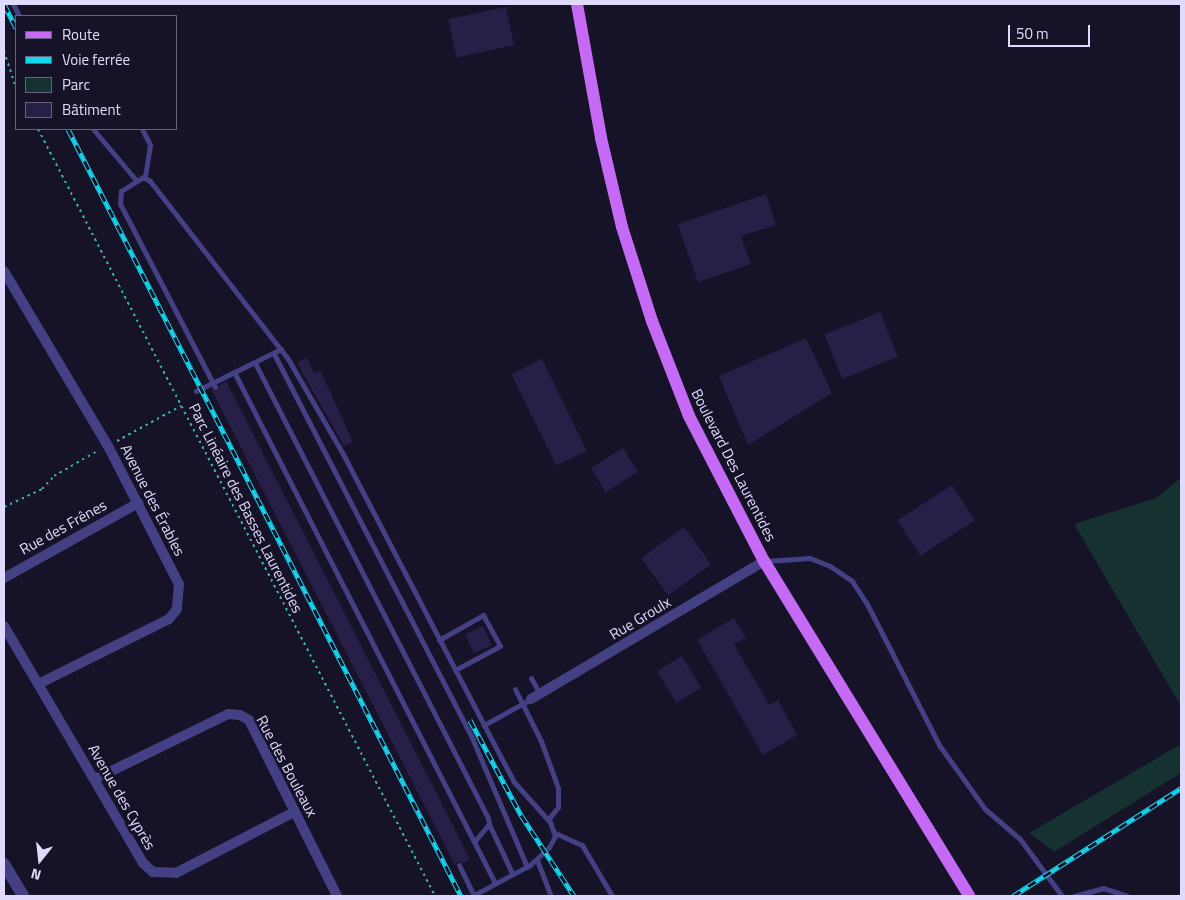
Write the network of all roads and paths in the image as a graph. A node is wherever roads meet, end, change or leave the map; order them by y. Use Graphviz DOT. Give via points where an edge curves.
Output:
graph roads {
  1 [pos="577,4"];
  2 [pos="4,51"];
  3 [pos="15,84"];
  4 [pos="39,130"];
  5 [pos="94,130"];
  6 [pos="142,130"];
  7 [pos="145,178"];
  8 [pos="136,180"];
  9 [pos="4,271"];
  10 [pos="281,349"];
  11 [pos="274,354"];
  12 [pos="255,363"];
  13 [pos="234,372"];
  14 [pos="213,385"];
  15 [pos="196,392"];
  16 [pos="181,406"];
  17 [pos="111,444"];
  18 [pos="138,503"];
  19 [pos="4,507"];
  20 [pos="764,561"];
  21 [pos="4,578"];
  22 [pos="4,626"];
  23 [pos="439,640"];
  24 [pos="455,670"];
  25 [pos="531,678"];
  26 [pos="38,684"];
  27 [pos="515,689"];
  28 [pos="531,699"];
  29 [pos="484,725"];
  30 [pos="95,779"];
  31 [pos="294,812"];
  32 [pos="548,820"];
  33 [pos="489,824"];
  34 [pos="555,833"];
  35 [pos="474,842"];
  36 [pos="537,860"];
  37 [pos="4,864"];
  38 [pos="459,865"];
  39 [pos="527,867"];
  40 [pos="512,873"];
  41 [pos="495,883"];
  42 [pos="966,892"];
  43 [pos="23,896"];
  44 [pos="337,896"];
  45 [pos="434,896"];
  46 [pos="474,896"];
  47 [pos="551,896"];
  48 [pos="612,896"];
  49 [pos="1062,896"];
  50 [pos="1074,896"];
  51 [pos="1127,896"];
  1 -- 20 [label="main road, Boulevard Des Laurentides" via="607,165 640,284 692,424"];
  2 -- 3 [label="path"];
  4 -- 16 [label="path, Parc Linéaire des Basses Laurentides"];
  5 -- 8 [label="lane"];
  6 -- 7 [label="lane" via="150,145"];
  7 -- 8 [label="lane"];
  7 -- 10 [label="lane"];
  8 -- 14 [label="lane" via="121,191 120,204"];
  9 -- 17 [label="street, Avenue des Érables"];
  10 -- 11 [label="lane"];
  10 -- 23 [label="lane" via="343,454"];
  11 -- 12 [label="lane"];
  11 -- 39 [label="lane" via="472,738"];
  12 -- 13 [label="lane"];
  12 -- 33 [label="lane"];
  13 -- 14 [label="lane"];
  13 -- 35 [label="lane"];
  14 -- 15 [label="lane"];
  16 -- 17 [label="path"];
  16 -- 45 [label="path, Parc Linéaire des Basses Laurentides"];
  17 -- 18 [label="street, Avenue des Érables"];
  17 -- 19 [label="path" via="54,476 29,497"];
  18 -- 21 [label="street, Rue des Frênes"];
  18 -- 26 [label="street, Avenue des Érables" via="179,584 177,609 169,619"];
  20 -- 28 [label="street, Rue Groulx"];
  20 -- 42 [label="main road, Boulevard Des Laurentides"];
  20 -- 49 [label="lane" via="810,558 830,566 852,582 867,604 939,745 979,802 1020,839"];
  22 -- 26 [label="street, Avenue des Cyprès"];
  23 -- 24 [label="lane"];
  23 -- 24 [label="lane" via="484,615 500,646"];
  24 -- 29 [label="lane"];
  25 -- 28 [label="lane"];
  26 -- 30 [label="street, Avenue des Cyprès"];
  27 -- 28 [label="lane"];
  28 -- 29 [label="lane"];
  28 -- 32 [label="lane" via="541,741 558,788 558,807"];
  29 -- 32 [label="lane" via="522,794"];
  30 -- 31 [label="street, Avenue des Cyprès" via="143,863 152,872 164,875 176,874"];
  30 -- 31 [label="street, Rue des Bouleaux" via="228,714 240,714 249,720"];
  31 -- 44 [label="street, Rue des Bouleaux"];
  32 -- 34 [label="lane"];
  33 -- 35 [label="lane"];
  33 -- 40 [label="lane"];
  34 -- 36 [label="lane" via="549,847"];
  34 -- 48 [label="lane" via="582,845"];
  35 -- 41 [label="lane"];
  36 -- 39 [label="lane"];
  36 -- 47 [label="lane"];
  37 -- 43 [label="street"];
  38 -- 46 [label="lane"];
  39 -- 40 [label="lane"];
  40 -- 41 [label="lane"];
  41 -- 46 [label="lane"];
  50 -- 51 [label="lane" via="1103,888"];
}
